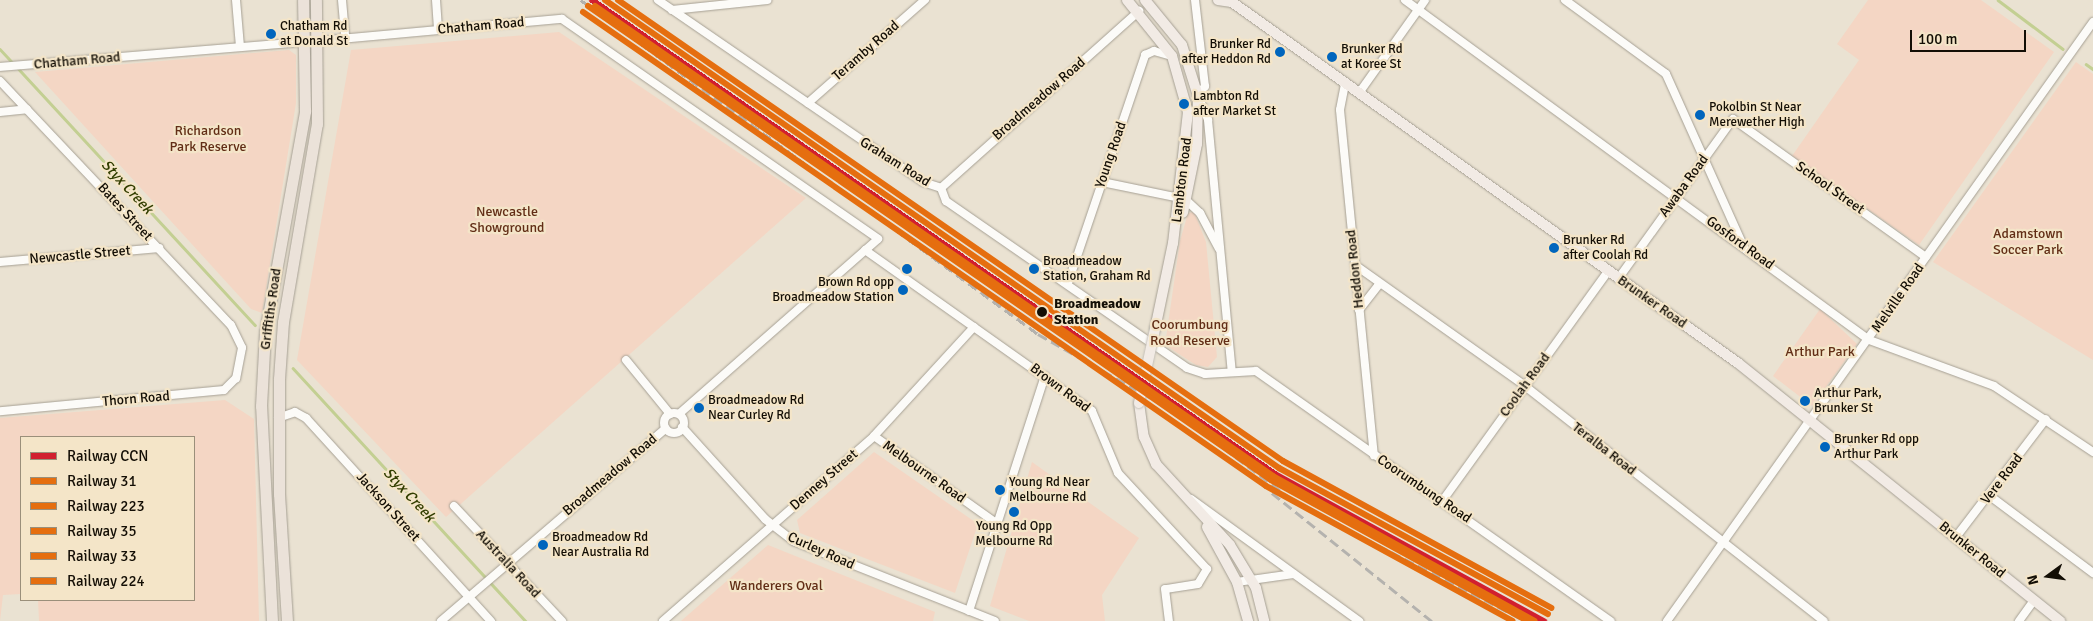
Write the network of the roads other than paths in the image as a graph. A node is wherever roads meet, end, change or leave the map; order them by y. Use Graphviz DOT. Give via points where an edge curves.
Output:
graph roads {
  1 [pos="236,0"];
  2 [pos="303,0"];
  3 [pos="316,0"];
  4 [pos="342,0"];
  5 [pos="436,0"];
  6 [pos="658,0"];
  7 [pos="766,0"];
  8 [pos="925,0"];
  9 [pos="1127,0"];
  10 [pos="1194,0"];
  11 [pos="1218,0"];
  12 [pos="1405,0"];
  13 [pos="1425,0"];
  14 [pos="1565,0"];
  15 [pos="1150,1"];
  16 [pos="1229,1"];
  17 [pos="672,10"];
  18 [pos="1139,10"];
  19 [pos="1418,10"];
  20 [pos="2093,22"];
  21 [pos="438,30"];
  22 [pos="345,38"];
  23 [pos="318,41"];
  24 [pos="305,42"];
  25 [pos="240,47"];
  26 [pos="1172,56"];
  27 [pos="0,67"];
  28 [pos="0,81"];
  29 [pos="1344,84"];
  30 [pos="1359,93"];
  31 [pos="1198,96"];
  32 [pos="808,103"];
  33 [pos="27,109"];
  34 [pos="0,112"];
  35 [pos="1733,119"];
  36 [pos="1706,156"];
  37 [pos="1102,182"];
  38 [pos="941,188"];
  39 [pos="1676,197"];
  40 [pos="1183,200"];
  41 [pos="1743,245"];
  42 [pos="159,248"];
  43 [pos="865,250"];
  44 [pos="1221,252"];
  45 [pos="1926,257"];
  46 [pos="0,262"];
  47 [pos="1355,265"];
  48 [pos="1608,271"];
  49 [pos="1618,279"];
  50 [pos="1068,283"];
  51 [pos="1379,284"];
  52 [pos="1360,310"];
  53 [pos="267,320"];
  54 [pos="283,322"];
  55 [pos="974,327"];
  56 [pos="1869,340"];
  57 [pos="242,348"];
  58 [pos="626,360"];
  59 [pos="1232,372"];
  60 [pos="1045,376"];
  61 [pos="1525,386"];
  62 [pos="0,410"];
  63 [pos="674,414"];
  64 [pos="278,418"];
  65 [pos="2046,420"];
  66 [pos="1811,421"];
  67 [pos="682,427"];
  68 [pos="666,428"];
  69 [pos="874,436"];
  70 [pos="2093,452"];
  71 [pos="1374,455"];
  72 [pos="1178,492"];
  73 [pos="1990,496"];
  74 [pos="1443,500"];
  75 [pos="454,506"];
  76 [pos="1203,520"];
  77 [pos="999,525"];
  78 [pos="772,526"];
  79 [pos="1956,538"];
  80 [pos="1725,544"];
  81 [pos="506,564"];
  82 [pos="2093,573"];
  83 [pos="1293,574"];
  84 [pos="1251,579"];
  85 [pos="1237,582"];
  86 [pos="469,597"];
  87 [pos="2034,600"];
  88 [pos="969,611"];
  89 [pos="272,621"];
  90 [pos="287,621"];
  91 [pos="441,621"];
  92 [pos="491,621"];
  93 [pos="562,621"];
  94 [pos="663,621"];
  95 [pos="995,621"];
  96 [pos="1169,621"];
  97 [pos="1248,621"];
  98 [pos="1264,621"];
  99 [pos="1359,621"];
  100 [pos="1612,621"];
  101 [pos="1667,621"];
  102 [pos="1824,621"];
  103 [pos="2018,621"];
  104 [pos="2060,621"];
  1 -- 25 [label="street"];
  2 -- 24 [label="highway, Griffiths Road"];
  3 -- 23 [label="highway, Griffiths Road"];
  4 -- 22 [label="street"];
  5 -- 21 [label="street"];
  6 -- 17 [label="street, Graham Road"];
  7 -- 17 [label="street"];
  8 -- 32 [label="street, Teramby Road"];
  9 -- 18 [label="main road, Lambton Road"];
  10 -- 31 [label="street, Lambton Road" via="1205,86"];
  11 -- 16 [label="main road, Brunker Road"];
  12 -- 19 [label="street, Gosford Road"];
  13 -- 19 [label="street"];
  14 -- 36 [label="street" via="1666,74"];
  15 -- 18 [label="main road"];
  15 -- 31 [label="main road, Lambton Road" via="1182,45"];
  16 -- 29 [label="main road, Brunker Road"];
  17 -- 32 [label="street, Graham Road"];
  18 -- 26 [label="main road, Lambton Road"];
  18 -- 38 [label="street, Broadmeadow Road"];
  19 -- 30 [label="street"];
  19 -- 39 [label="street, Gosford Road"];
  20 -- 45 [label="street, Melville Road"];
  21 -- 22 [label="street, Chatham Road"];
  21 -- 43 [label="street, Chatham Road" via="562,19 878,239"];
  22 -- 23 [label="street, Chatham Road"];
  23 -- 24 [label="highway, Chatham Road"];
  23 -- 54 [label="highway, Griffiths Road" via="317,124"];
  24 -- 25 [label="street, Chatham Road"];
  24 -- 53 [label="highway, Griffiths Road" via="302,143"];
  25 -- 27 [label="street, Chatham Road"];
  26 -- 37 [label="street, Young Road" via="1154,51 1145,55"];
  26 -- 40 [label="main road, Lambton Road" via="1188,112"];
  28 -- 33 [label="street, Bates Street"];
  29 -- 30 [label="main road, Brunker Road"];
  29 -- 47 [label="street, Heddon Road" via="1340,110"];
  30 -- 48 [label="main road, Brunker Road"];
  31 -- 40 [label="main road, Lambton Road" via="1197,144"];
  31 -- 44 [label="street, Lambton Road" via="1208,120"];
  32 -- 38 [label="street, Graham Road" via="923,182"];
  33 -- 34 [label="street"];
  33 -- 42 [label="street, Bates Street"];
  35 -- 36 [label="street, Awaba Road"];
  35 -- 45 [label="street, School Street"];
  36 -- 39 [label="street, Awaba Road"];
  36 -- 41 [label="street"];
  37 -- 40 [label="street"];
  37 -- 50 [label="street, Young Road"];
  38 -- 50 [label="street, Graham Road" via="946,201"];
  39 -- 41 [label="street, Gosford Road"];
  39 -- 49 [label="street, Awaba Road"];
  40 -- 44 [label="street, Lambton Road" via="1200,213"];
  40 -- 72 [label="main road, Lambton Road, bridge" via="1139,403 1147,446"];
  41 -- 56 [label="street, Gosford Road"];
  42 -- 46 [label="street, Newcastle Street"];
  42 -- 57 [label="street, Bates Street" via="231,325"];
  43 -- 55 [label="street, Brown Road"];
  43 -- 63 [label="street"];
  44 -- 59 [label="street, Lambton Road"];
  45 -- 56 [label="street, Melville Road"];
  47 -- 51 [label="street, Teralba Road"];
  47 -- 52 [label="street, Heddon Road"];
  48 -- 49 [label="main road, Brunker Road"];
  48 -- 61 [label="street, Coolah Road"];
  49 -- 66 [label="main road, Brunker Road"];
  50 -- 59 [label="street, Graham Road" via="1187,368 1205,374"];
  51 -- 52 [label="street"];
  51 -- 61 [label="street, Teralba Road"];
  52 -- 71 [label="street, Heddon Road"];
  53 -- 54 [label="highway"];
  53 -- 89 [label="highway, Griffiths Road" via="262,443"];
  54 -- 64 [label="highway, Griffiths Road"];
  55 -- 60 [label="street, Brown Road"];
  55 -- 69 [label="street, Denney Street"];
  56 -- 65 [label="street, Gosford Road" via="1994,386"];
  56 -- 66 [label="street, Melville Road"];
  57 -- 62 [label="street, Thorn Road" via="236,378 224,390"];
  58 -- 63 [label="street"];
  59 -- 71 [label="street, Coorumbung Road" via="1256,371"];
  60 -- 77 [label="street"];
  60 -- 96 [label="street, Brown Road" via="1092,411 1118,474 1207,569 1198,584 1165,589"];
  61 -- 74 [label="street, Coolah Road"];
  61 -- 80 [label="street, Teralba Road"];
  63 -- 67 [label="street"];
  63 -- 68 [label="street" via="665,420"];
  64 -- 86 [label="street, Jackson Street" via="298,413 314,425"];
  64 -- 90 [label="highway, Griffiths Road"];
  65 -- 70 [label="street, Gosford Road"];
  65 -- 73 [label="street, Vere Road"];
  66 -- 79 [label="main road, Brunker Road"];
  66 -- 80 [label="street, Melville Road"];
  67 -- 68 [label="street" via="674,432"];
  67 -- 78 [label="street, Curley Road"];
  68 -- 81 [label="street, Broadmeadow Road"];
  69 -- 77 [label="street, Melbourne Road"];
  69 -- 78 [label="street, Denney Street"];
  71 -- 74 [label="street, Coorumbung Road"];
  72 -- 76 [label="main road, Lambton Road"];
  72 -- 83 [label="street" via="1206,508"];
  73 -- 79 [label="street, Vere Road"];
  73 -- 82 [label="street"];
  74 -- 100 [label="street, Coorumbung Road"];
  75 -- 81 [label="street, Australia Road"];
  76 -- 84 [label="main road, Lambton Road" via="1230,545"];
  76 -- 85 [label="main road, Lambton Road"];
  77 -- 88 [label="street"];
  78 -- 88 [label="street, Curley Road" via="801,545"];
  78 -- 94 [label="street, Denney Street"];
  79 -- 87 [label="main road, Brunker Road"];
  80 -- 101 [label="street, Melville Road"];
  80 -- 102 [label="street, Teralba Road"];
  81 -- 86 [label="street, Broadmeadow Road"];
  81 -- 93 [label="street, Australia Road"];
  83 -- 84 [label="street"];
  83 -- 99 [label="street"];
  84 -- 85 [label="street"];
  84 -- 98 [label="main road, Lambton Road"];
  85 -- 97 [label="main road, Lambton Road"];
  86 -- 91 [label="street, Broadmeadow Road"];
  86 -- 92 [label="street, Jackson Street"];
  87 -- 103 [label="street"];
  87 -- 104 [label="main road, Brunker Road"];
  88 -- 95 [label="street, Curley Road"];
}
